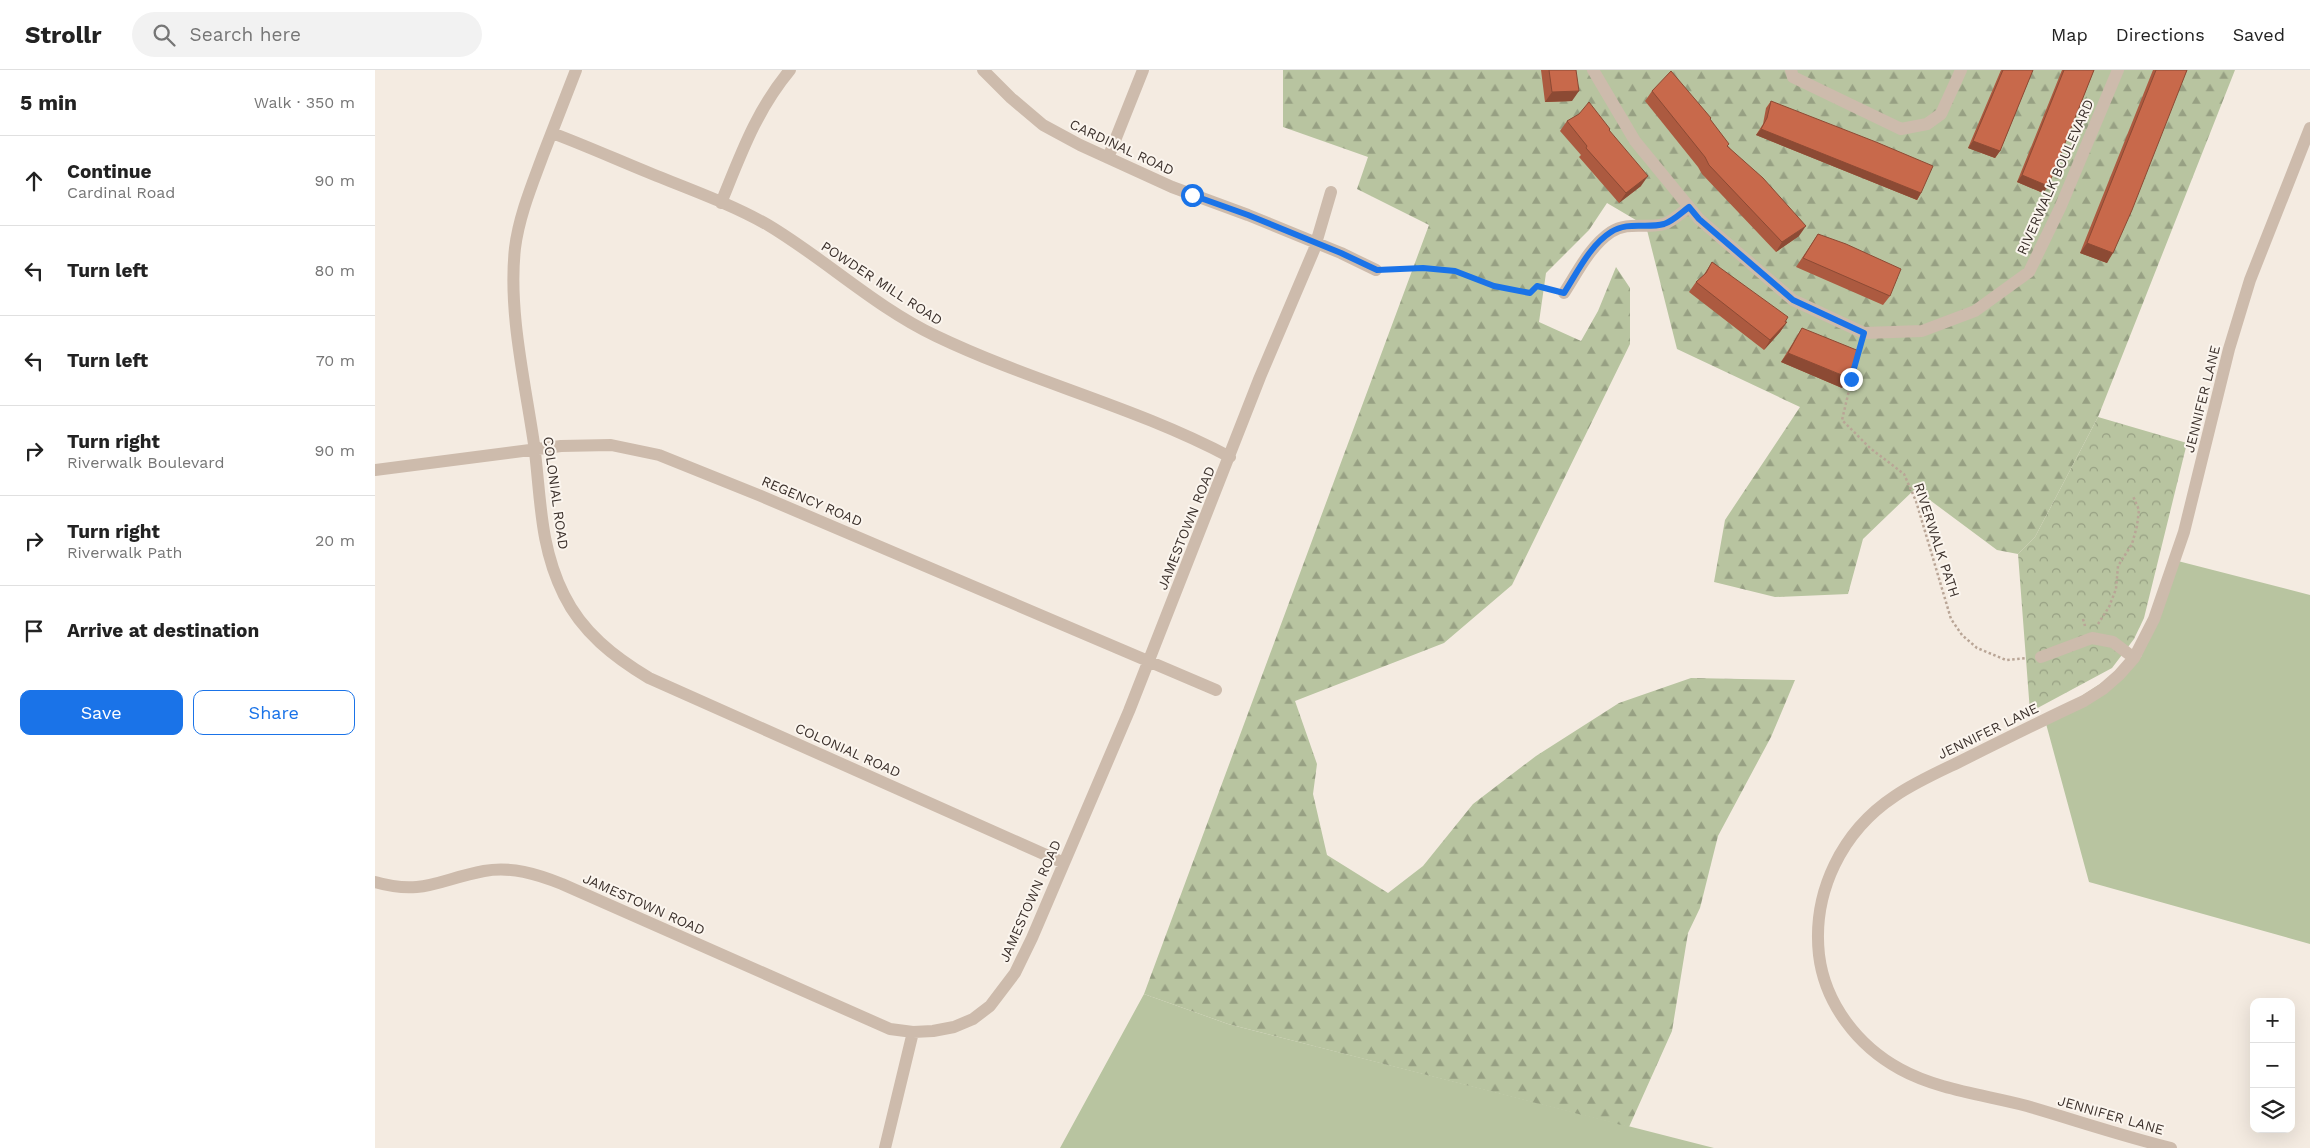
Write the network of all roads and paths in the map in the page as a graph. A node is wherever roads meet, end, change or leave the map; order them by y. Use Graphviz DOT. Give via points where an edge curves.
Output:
graph roads {
  1 [pos="576,70"];
  2 [pos="790,70"];
  3 [pos="983,70"];
  4 [pos="1143,70"];
  5 [pos="1593,70"];
  6 [pos="1791,70"];
  7 [pos="1961,70"];
  8 [pos="2118,70"];
  9 [pos="2310,128"];
  10 [pos="552,133"];
  11 [pos="1107,158"];
  12 [pos="1331,192"];
  13 [pos="721,203"];
  14 [pos="1689,207"];
  15 [pos="1316,243"];
  16 [pos="1377,270"];
  17 [pos="1564,293"];
  18 [pos="1864,333"];
  19 [pos="535,449"];
  20 [pos="1230,457"];
  21 [pos="375,470"];
  22 [pos="2133,496"];
  23 [pos="2083,618"];
  24 [pos="2041,657"];
  25 [pos="2134,658"];
  26 [pos="1149,660"];
  27 [pos="1216,690"];
  28 [pos="1064,863"];
  29 [pos="375,882"];
  30 [pos="913,1032"];
  31 [pos="885,1148"];
  32 [pos="2171,1148"];
  1 -- 10 [label="street, COLONIAL ROAD"];
  2 -- 13 [label="street" via="755,120"];
  3 -- 11 [label="street, CARDINAL ROAD" via="1043,125"];
  4 -- 11 [label="street"];
  5 -- 14 [label="street, RIVERWALK BOULEVARD" via="1635,140"];
  6 -- 7 [label="street" via="1793,77 1901,129 1927,124 1941,114"];
  8 -- 18 [label="street, RIVERWALK BOULEVARD" via="2060,208 2029,272 1975,311 1922,331"];
  9 -- 25 [label="street, JENNIFER LANE" via="2250,280 2229,349 2185,532 2154,619"];
  10 -- 13 [label="street, POWDER MILL ROAD"];
  10 -- 19 [label="street, COLONIAL ROAD" via="523,211 515,249 517,326"];
  11 -- 15 [label="street, CARDINAL ROAD"];
  12 -- 15 [label="street, JAMESTOWN ROAD"];
  13 -- 20 [label="street, POWDER MILL ROAD" via="783,234 934,335 989,359 1139,414 1197,438"];
  14 -- 17 [label="street" via="1663,224 1632,225 1612,232 1596,245"];
  14 -- 18 [label="street, RIVERWALK BOULEVARD" via="1793,300"];
  15 -- 16 [label="street, CARDINAL ROAD"];
  15 -- 20 [label="street, JAMESTOWN ROAD"];
  16 -- 17 [label="path" via="1423,268 1455,271 1494,286 1530,293 1537,286"];
  18 -- 24 [label="path, RIVERWALK PATH" via="1842,420 1870,448 1904,474 1916,501 1951,618 1961,635 1977,648 2006,660"];
  19 -- 21 [label="street, REGENCY ROAD"];
  19 -- 26 [label="street, REGENCY ROAD" via="611,445 659,455"];
  19 -- 28 [label="street, COLONIAL ROAD" via="544,540 552,567 578,617 605,648 666,686"];
  20 -- 26 [label="street, JAMESTOWN ROAD"];
  22 -- 23 [label="path" via="2139,510 2137,526 2132,544 2118,566 2116,589 2109,607 2097,626 2086,630"];
  24 -- 25 [label="street" via="2092,638 2113,642"];
  25 -- 32 [label="street, JENNIFER LANE" via="2119,675 2084,701 1915,784 1865,820 1846,842 1827,882 1818,923 1818,944 1825,984 1843,1018 1869,1047 1902,1070"];
  26 -- 27 [label="street, REGENCY ROAD"];
  26 -- 28 [label="street, JAMESTOWN ROAD"];
  28 -- 30 [label="street, JAMESTOWN ROAD" via="1024,955 1004,990 990,1006 954,1026"];
  29 -- 30 [label="street, JAMESTOWN ROAD" via="412,888 485,870 524,871 562,884 869,1021 890,1029"];
  30 -- 31 [label="street"];
}
